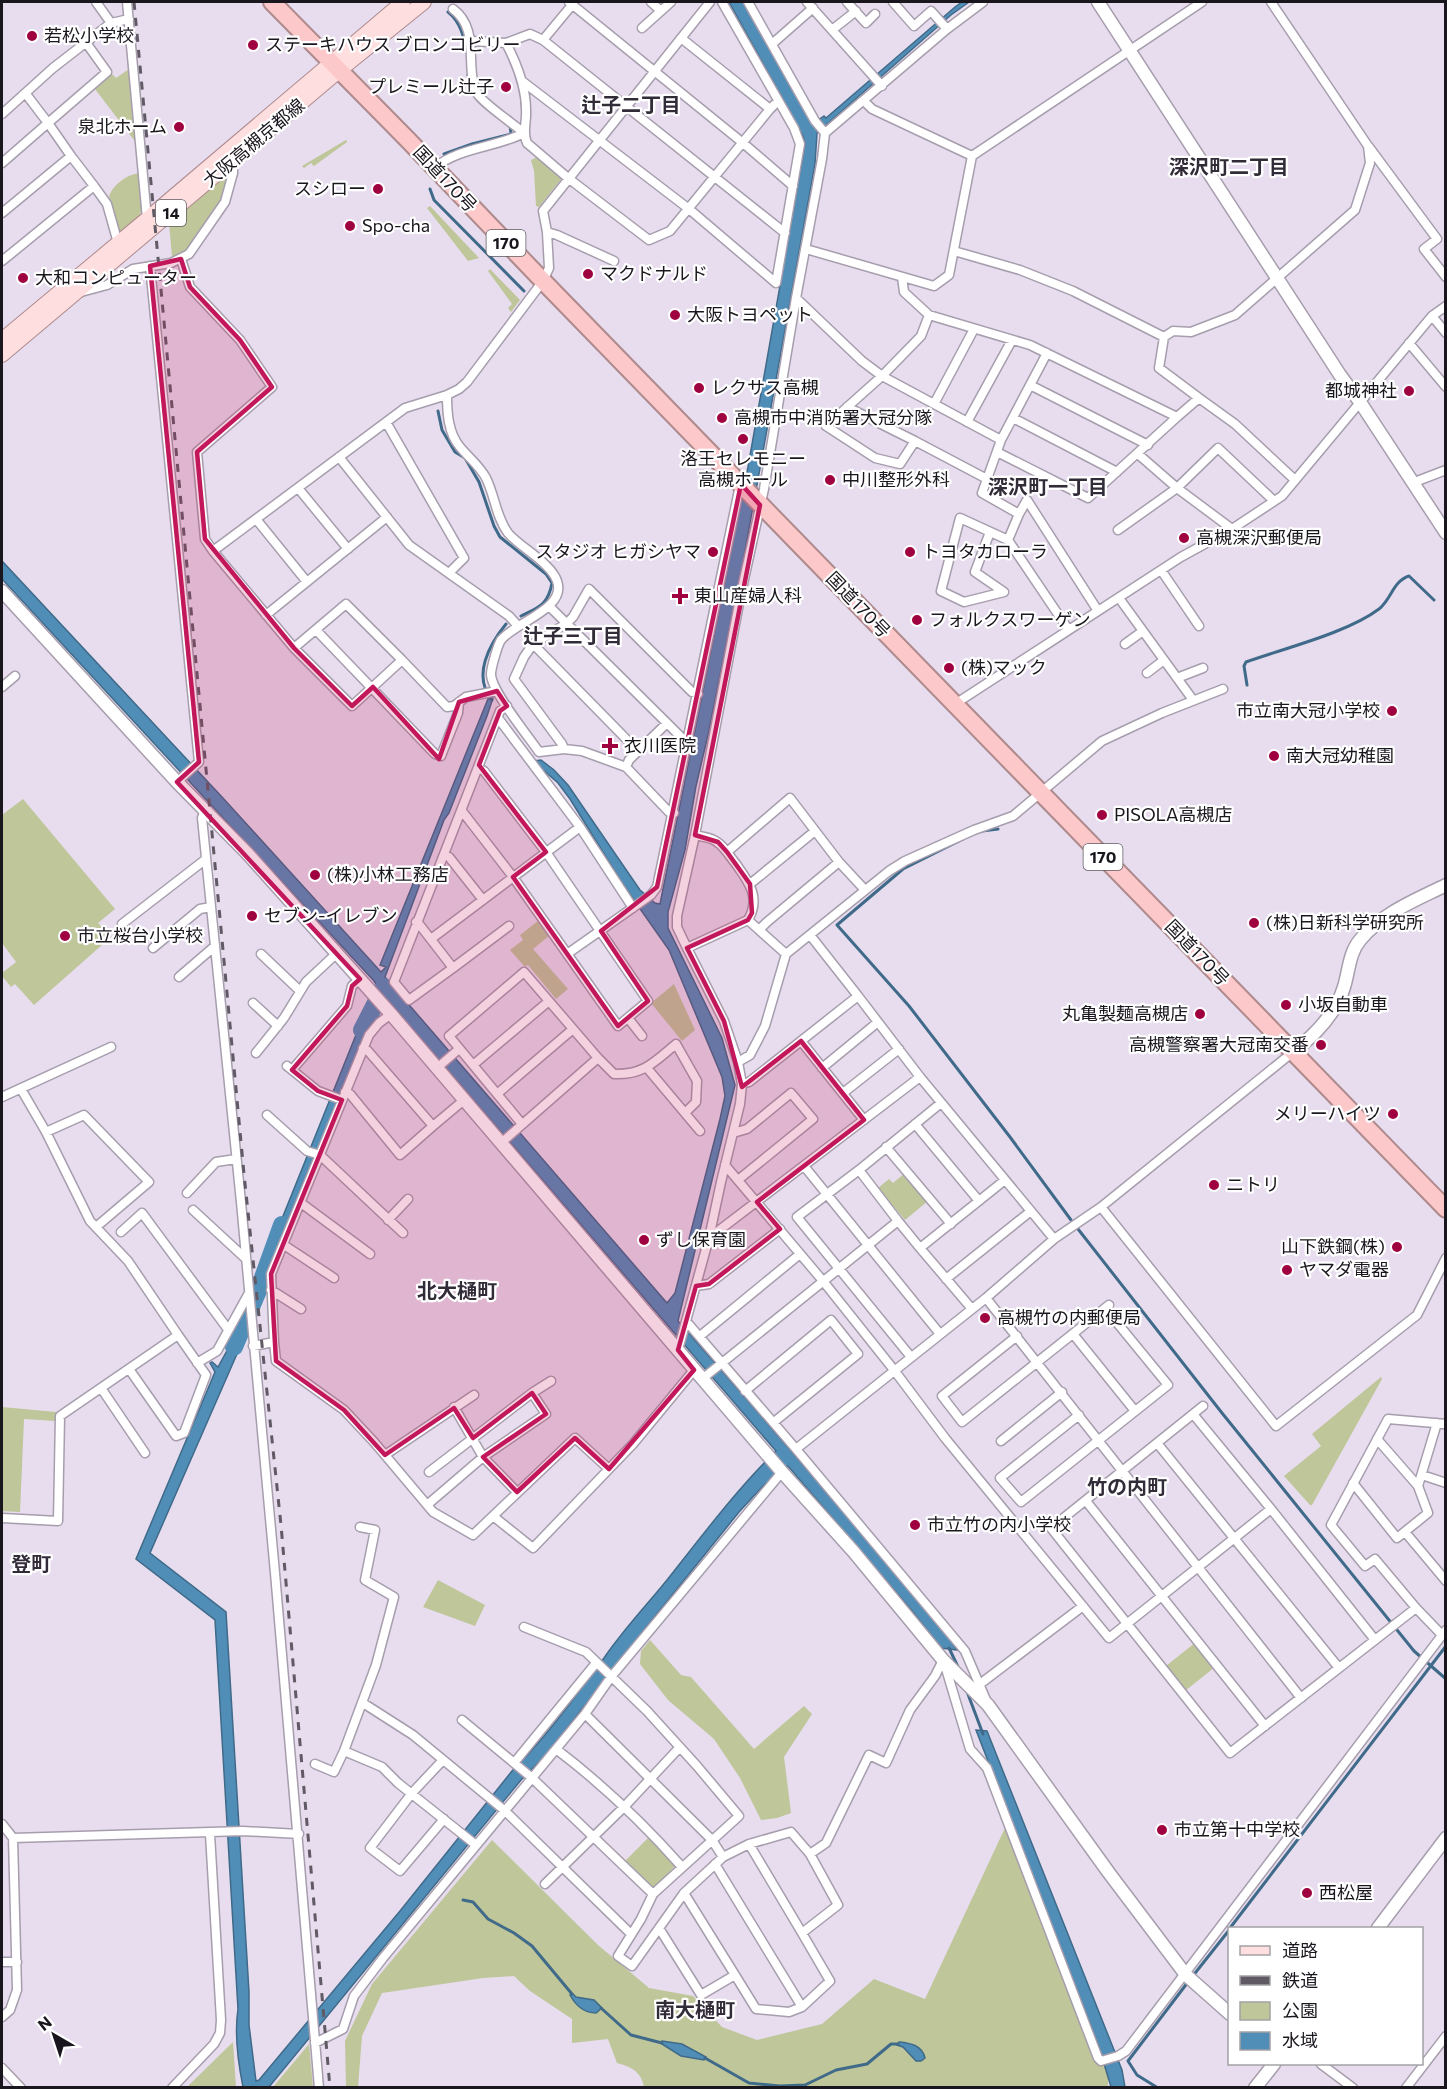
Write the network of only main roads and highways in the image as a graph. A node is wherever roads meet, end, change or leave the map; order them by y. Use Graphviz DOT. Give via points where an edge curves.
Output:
graph roads {
  1 [pos="272,2"];
  2 [pos="403,2"];
  3 [pos="424,2"];
  4 [pos="335,66"];
  5 [pos="4,333"];
  6 [pos="2,355"];
  7 [pos="1446,1209"];
  1 -- 4 [label="highway, 国道170号 / 170"];
  2 -- 4 [label="main road, 大阪高槻京都線 / 14"];
  3 -- 4 [label="main road, 大阪高槻京都線 / 14"];
  4 -- 5 [label="main road, 大阪高槻京都線 / 14"];
  4 -- 6 [label="main road, 大阪高槻京都線 / 14" via="233,161"];
  4 -- 7 [label="highway, 国道170号 / 170"];
}
